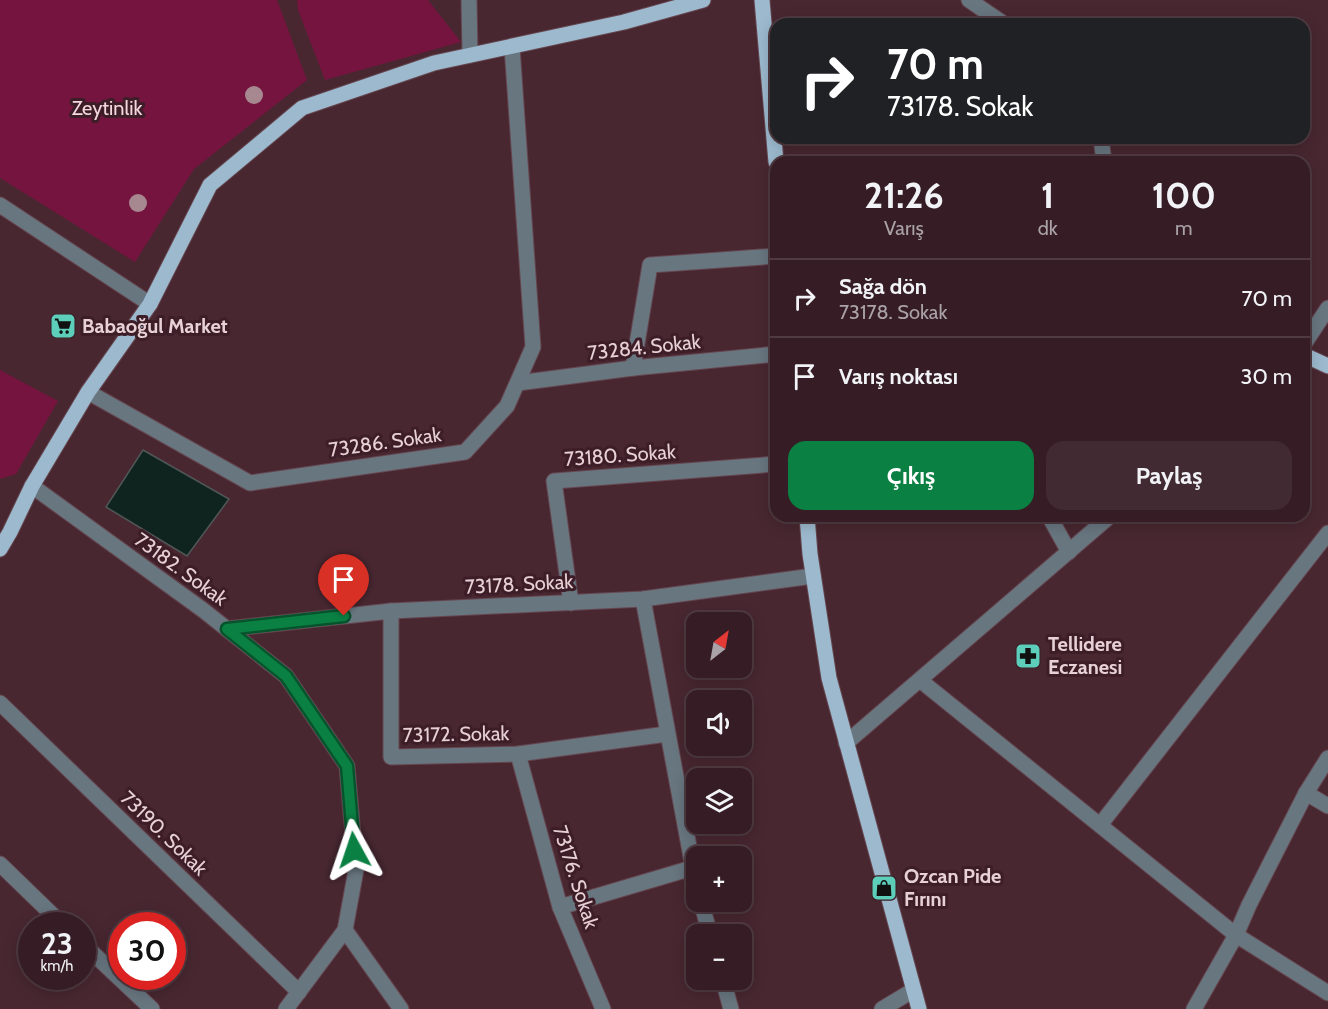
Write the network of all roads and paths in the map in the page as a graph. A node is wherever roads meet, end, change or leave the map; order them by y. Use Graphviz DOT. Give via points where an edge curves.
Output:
graph roads {
  1 [pos="469,0"];
  2 [pos="703,0"];
  3 [pos="762,0"];
  4 [pos="969,0"];
  5 [pos="996,18"];
  6 [pos="512,47"];
  7 [pos="470,55"];
  8 [pos="770,93"];
  9 [pos="0,205"];
  10 [pos="770,256"];
  11 [pos="150,304"];
  12 [pos="1328,308"];
  13 [pos="1310,335"];
  14 [pos="770,355"];
  15 [pos="1310,358"];
  16 [pos="1328,366"];
  17 [pos="633,368"];
  18 [pos="518,384"];
  19 [pos="88,392"];
  20 [pos="770,464"];
  21 [pos="32,486"];
  22 [pos="808,522"];
  23 [pos="1051,522"];
  24 [pos="1103,522"];
  25 [pos="5,530"];
  26 [pos="1325,542"];
  27 [pos="0,549"];
  28 [pos="1068,552"];
  29 [pos="813,576"];
  30 [pos="643,599"];
  31 [pos="571,603"];
  32 [pos="391,611"];
  33 [pos="227,629"];
  34 [pos="921,681"];
  35 [pos="0,703"];
  36 [pos="667,734"];
  37 [pos="846,743"];
  38 [pos="518,754"];
  39 [pos="1328,758"];
  40 [pos="1306,793"];
  41 [pos="1328,806"];
  42 [pos="1100,825"];
  43 [pos="688,846"];
  44 [pos="0,864"];
  45 [pos="686,870"];
  46 [pos="560,906"];
  47 [pos="50,912"];
  48 [pos="345,930"];
  49 [pos="1236,935"];
  50 [pos="96,958"];
  51 [pos="726,990"];
  52 [pos="912,991"];
  53 [pos="298,993"];
  54 [pos="1328,993"];
  55 [pos="142,1006"];
  56 [pos="393,1006"];
  57 [pos="286,1009"];
  58 [pos="603,1009"];
  59 [pos="731,1009"];
  60 [pos="882,1009"];
  61 [pos="919,1009"];
  62 [pos="1194,1009"];
  1 -- 7 [label="street"];
  2 -- 6 [label="main road"];
  3 -- 8 [label="main road"];
  4 -- 5 [label="street"];
  6 -- 7 [label="main road"];
  6 -- 18 [label="street, 73286. Sokak" via="534,347"];
  7 -- 11 [label="main road" via="434,63 302,108 210,185"];
  9 -- 11 [label="street"];
  10 -- 17 [label="street" via="650,264"];
  11 -- 19 [label="main road"];
  12 -- 13 [label="street"];
  14 -- 17 [label="street, 73284. Sokak"];
  15 -- 16 [label="main road"];
  17 -- 18 [label="street, 73284. Sokak"];
  18 -- 19 [label="street, 73286. Sokak" via="507,406 465,452 250,483"];
  19 -- 21 [label="main road"];
  20 -- 31 [label="street, 73180. Sokak" via="554,481"];
  21 -- 25 [label="main road"];
  21 -- 33 [label="street, 73182. Sokak"];
  22 -- 29 [label="main road"];
  23 -- 28 [label="street"];
  24 -- 28 [label="street"];
  25 -- 27 [label="main road"];
  26 -- 42 [label="street"];
  28 -- 34 [label="street"];
  29 -- 30 [label="street, 73178. Sokak"];
  29 -- 37 [label="main road" via="829,678"];
  30 -- 31 [label="street, 73178. Sokak"];
  30 -- 36 [label="street"];
  31 -- 32 [label="street, 73178. Sokak"];
  32 -- 33 [label="street, 73178. Sokak"];
  32 -- 38 [label="street, 73172. Sokak" via="391,757"];
  33 -- 48 [label="street, 73182. Sokak" via="286,676 347,766 356,870"];
  34 -- 37 [label="street"];
  34 -- 42 [label="street"];
  35 -- 53 [label="street, 73190. Sokak"];
  36 -- 38 [label="street, 73172. Sokak"];
  36 -- 43 [label="street"];
  37 -- 52 [label="main road"];
  38 -- 46 [label="street, 73176. Sokak"];
  39 -- 40 [label="street"];
  40 -- 41 [label="street"];
  40 -- 49 [label="street"];
  42 -- 49 [label="street"];
  44 -- 47 [label="street"];
  45 -- 46 [label="street"];
  46 -- 58 [label="street, 73176. Sokak"];
  48 -- 53 [label="street"];
  48 -- 56 [label="street"];
  49 -- 54 [label="street"];
  49 -- 62 [label="street"];
  50 -- 55 [label="street"];
  51 -- 59 [label="street"];
  52 -- 60 [label="street"];
  52 -- 61 [label="main road"];
  53 -- 57 [label="street"];
}
